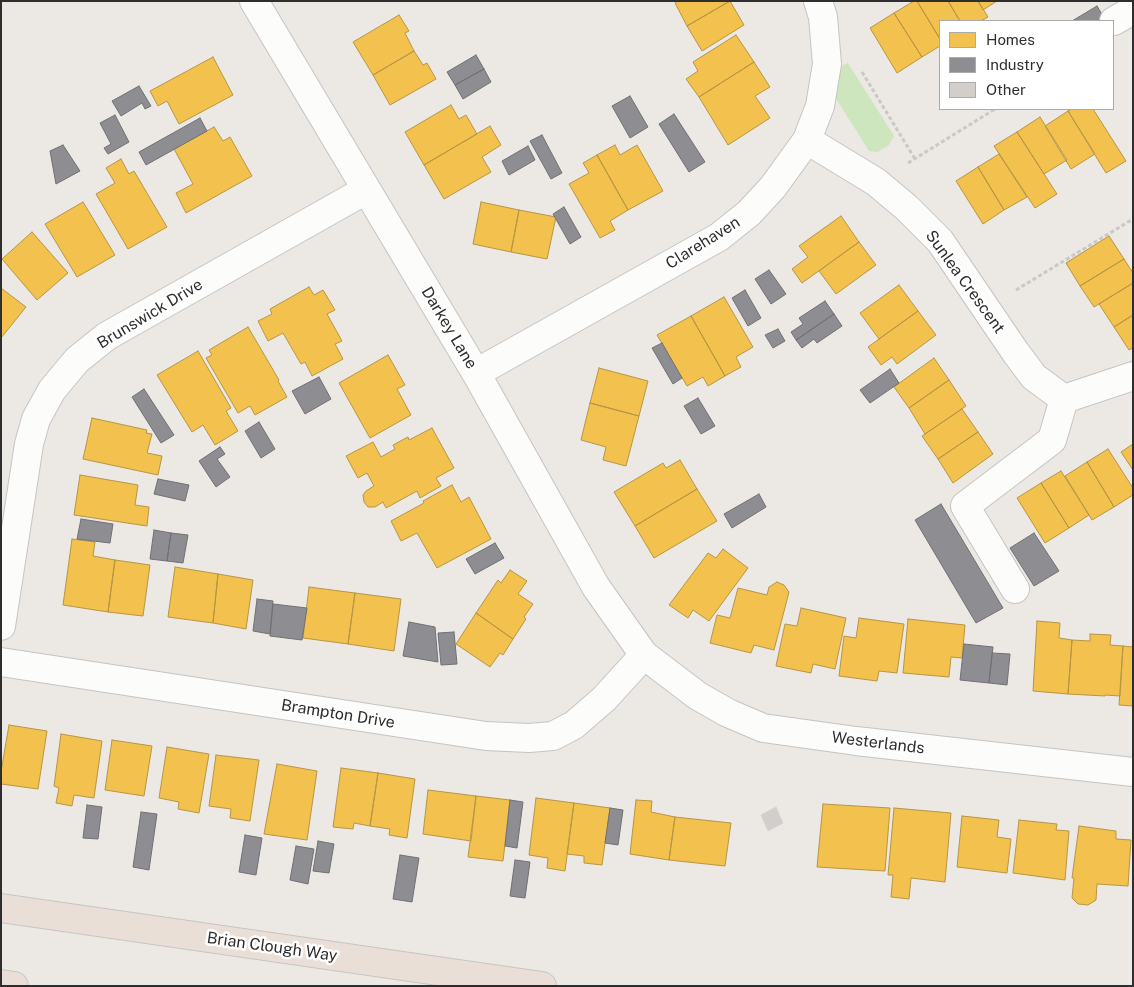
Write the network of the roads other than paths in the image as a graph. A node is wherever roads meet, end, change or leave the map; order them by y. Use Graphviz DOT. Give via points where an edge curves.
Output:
graph roads {
  1 [pos="254,1"];
  2 [pos="818,1"];
  3 [pos="807,140"];
  4 [pos="366,190"];
  5 [pos="476,373"];
  6 [pos="1133,376"];
  7 [pos="1064,398"];
  8 [pos="1015,588"];
  9 [pos="1,626"];
  10 [pos="644,655"];
  11 [pos="1,662"];
  12 [pos="1133,772"];
  13 [pos="1,908"];
  14 [pos="1,984"];
  15 [pos="14,986"];
  16 [pos="542,986"];
  1 -- 4 [label="street, Darkey Lane"];
  2 -- 3 [label="street, Clarehaven" via="823,17 827,64 820,106"];
  3 -- 5 [label="street, Clarehaven" via="749,213 719,237"];
  3 -- 7 [label="street, Sunlea Crescent" via="876,182 940,241 1034,377"];
  4 -- 5 [label="street, Darkey Lane"];
  4 -- 9 [label="street, Brunswick Drive" via="107,336 77,360 52,390 36,419 29,444"];
  5 -- 10 [label="street, Darkey Lane" via="596,587"];
  6 -- 7 [label="street"];
  7 -- 8 [label="street" via="1052,440 965,506"];
  10 -- 11 [label="street, Brampton Drive" via="604,699 574,725 553,736 529,738 486,736"];
  10 -- 12 [label="street, Westerlands" via="698,696 763,728"];
  13 -- 16 [label="highway, Brian Clough Way"];
  14 -- 15 [label="highway"];
}
